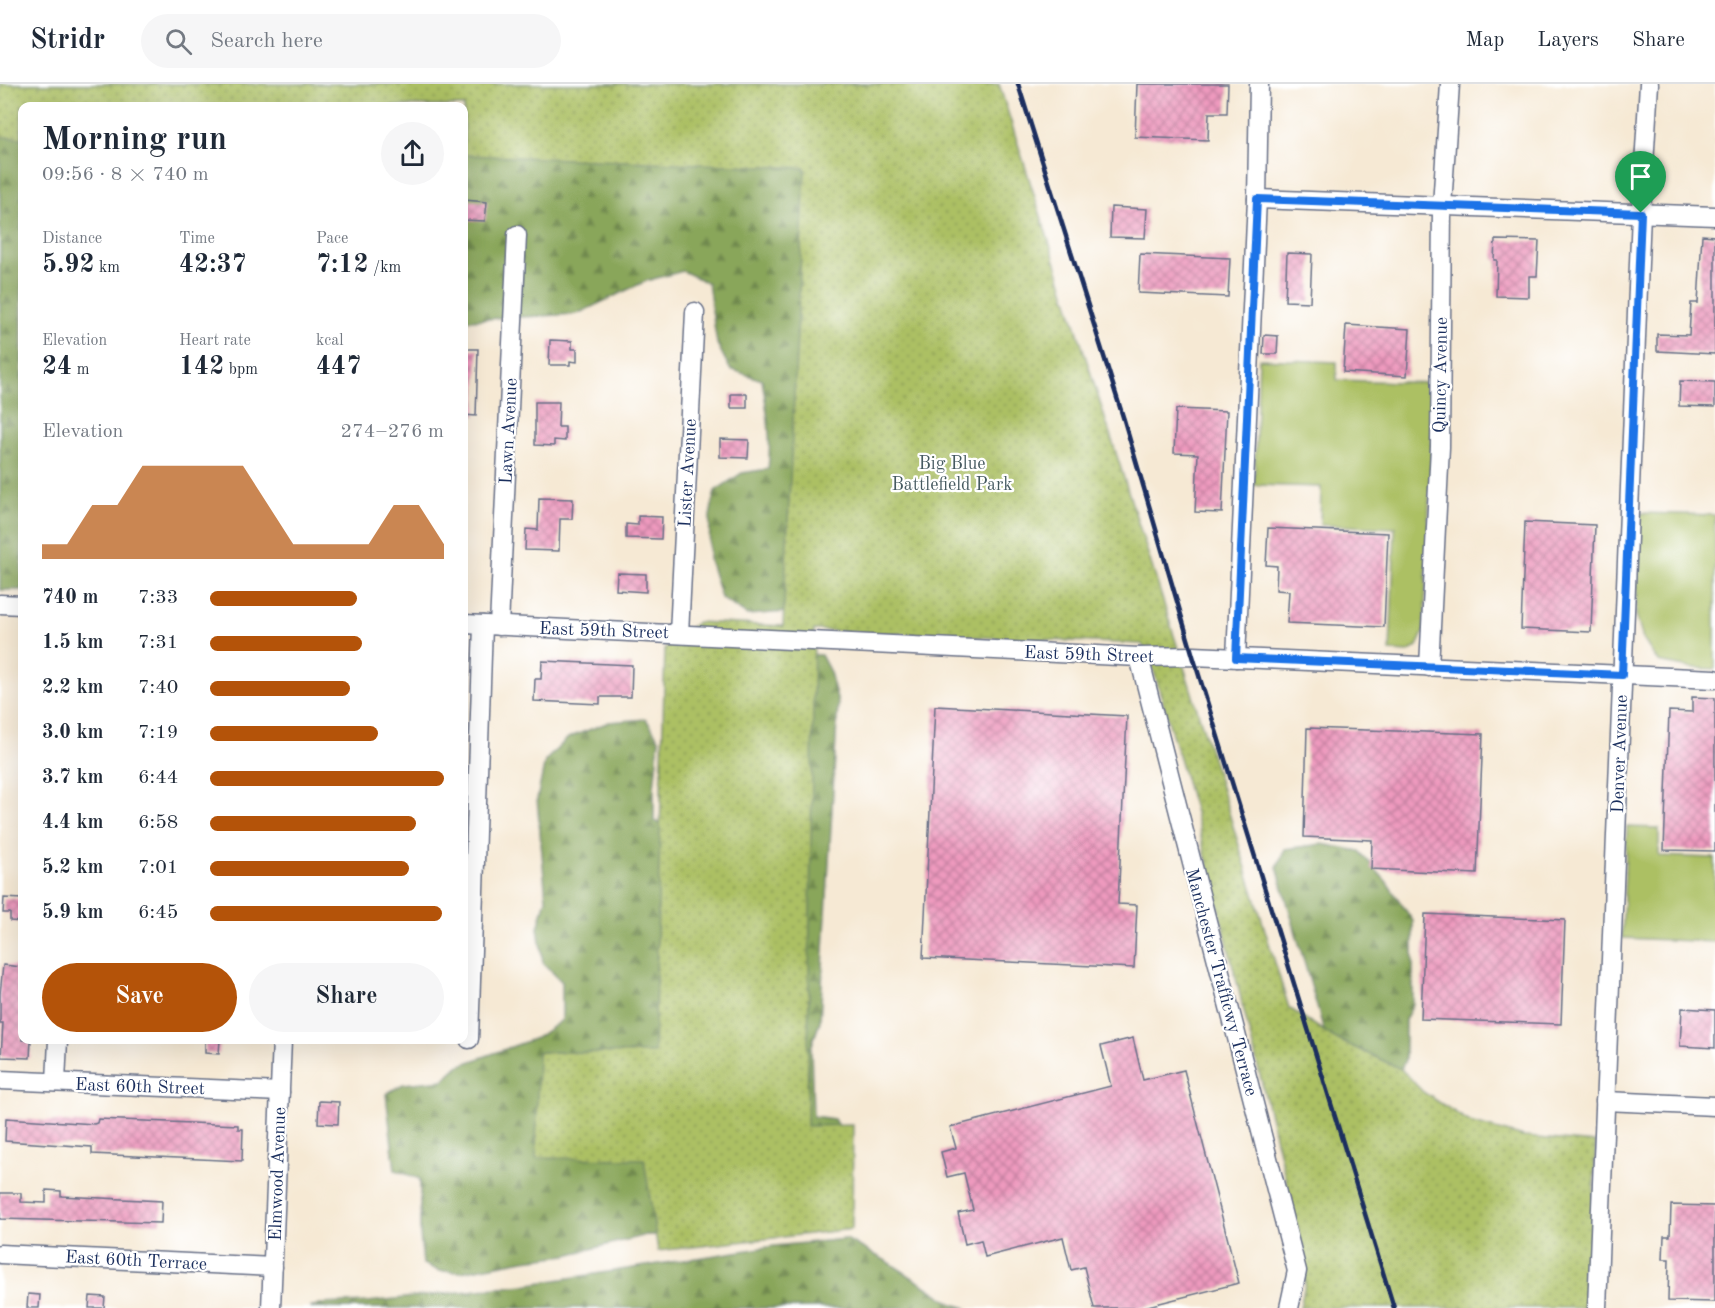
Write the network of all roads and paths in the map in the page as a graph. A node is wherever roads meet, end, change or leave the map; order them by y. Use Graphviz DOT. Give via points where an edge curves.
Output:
graph roads {
  1 [pos="1259,84"];
  2 [pos="1450,84"];
  3 [pos="1649,84"];
  4 [pos="1257,199"];
  5 [pos="1442,206"];
  6 [pos="1641,213"];
  7 [pos="1715,216"];
  8 [pos="517,236"];
  9 [pos="695,312"];
  10 [pos="0,604"];
  11 [pos="18,605"];
  12 [pos="468,624"];
  13 [pos="491,625"];
  14 [pos="680,634"];
  15 [pos="1139,657"];
  16 [pos="1236,658"];
  17 [pos="1430,667"];
  18 [pos="1622,675"];
  19 [pos="1715,679"];
  20 [pos="469,1040"];
  21 [pos="58,1044"];
  22 [pos="282,1044"];
  23 [pos="0,1080"];
  24 [pos="56,1082"];
  25 [pos="280,1092"];
  26 [pos="1605,1101"];
  27 [pos="1715,1106"];
  28 [pos="0,1254"];
  29 [pos="273,1267"];
  30 [pos="271,1308"];
  31 [pos="1289,1308"];
  32 [pos="1597,1308"];
  1 -- 4 [label="street"];
  2 -- 5 [label="street, Quincy Avenue"];
  3 -- 6 [label="street, Denver Avenue"];
  4 -- 5 [label="street"];
  4 -- 16 [label="street"];
  5 -- 6 [label="street"];
  5 -- 17 [label="street, Quincy Avenue" via="1440,447"];
  6 -- 7 [label="street"];
  6 -- 18 [label="street, Denver Avenue"];
  8 -- 13 [label="street, Lawn Avenue"];
  9 -- 14 [label="street, Lister Avenue"];
  10 -- 11 [label="street"];
  12 -- 13 [label="street, East 59th Street"];
  13 -- 14 [label="street, East 59th Street"];
  13 -- 20 [label="street, Lawn Avenue"];
  14 -- 15 [label="street, East 59th Street"];
  15 -- 16 [label="street, East 59th Street"];
  15 -- 31 [label="street, Manchester Trafficwy Terrace" via="1297,1271"];
  16 -- 17 [label="street, East 59th Street"];
  17 -- 18 [label="street, East 59th Street"];
  18 -- 19 [label="street, East 59th Street"];
  18 -- 26 [label="street, Denver Avenue"];
  21 -- 24 [label="street"];
  22 -- 25 [label="street, Elmwood Avenue"];
  23 -- 24 [label="street, East 60th Street"];
  24 -- 25 [label="street, East 60th Street"];
  25 -- 29 [label="street, Elmwood Avenue"];
  26 -- 27 [label="street"];
  26 -- 32 [label="street, Denver Avenue"];
  28 -- 29 [label="street, East 60th Terrace"];
  29 -- 30 [label="street, Elmwood Avenue"];
}
